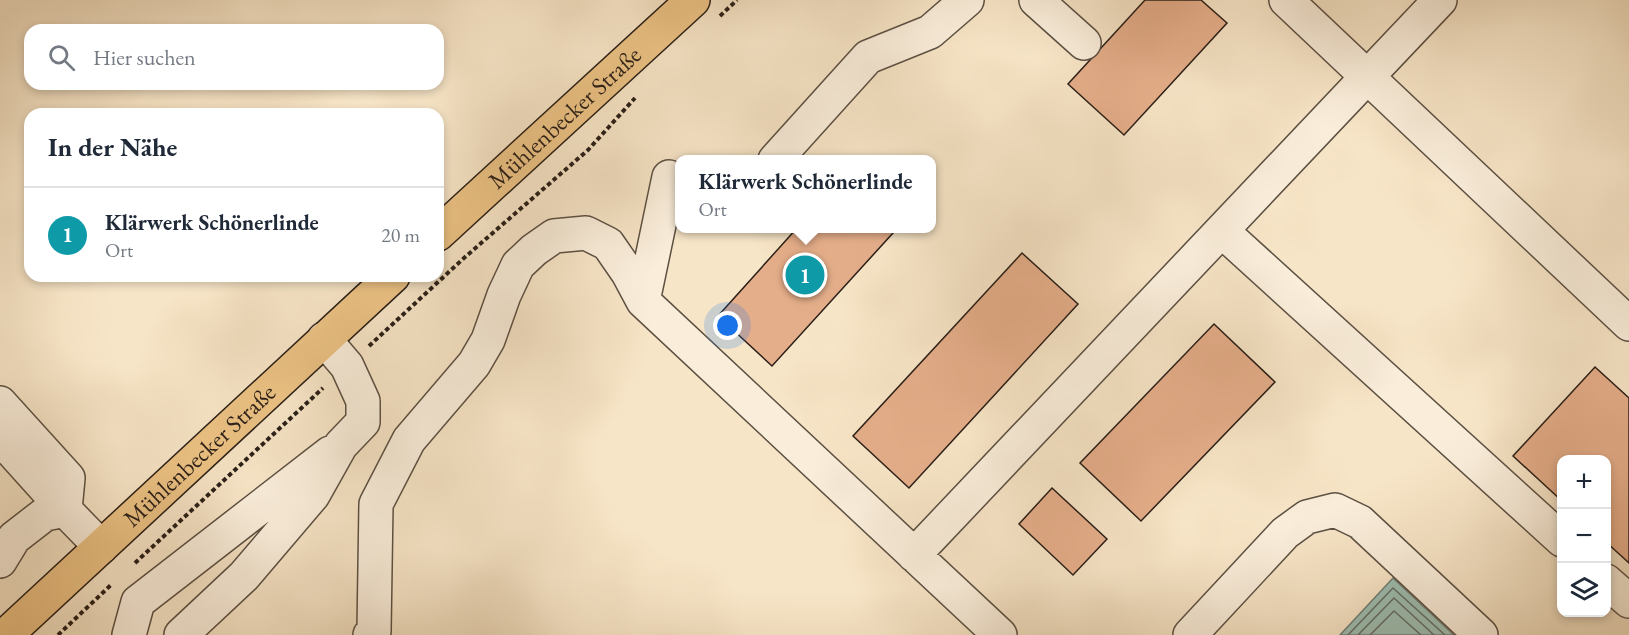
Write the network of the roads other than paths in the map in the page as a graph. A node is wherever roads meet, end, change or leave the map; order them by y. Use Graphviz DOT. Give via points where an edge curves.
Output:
graph roads {
  1 [pos="693,0"];
  2 [pos="967,0"];
  3 [pos="1036,0"];
  4 [pos="1286,0"];
  5 [pos="1440,0"];
  6 [pos="1084,43"];
  7 [pos="1368,77"];
  8 [pos="779,155"];
  9 [pos="669,177"];
  10 [pos="670,214"];
  11 [pos="444,228"];
  12 [pos="1222,231"];
  13 [pos="386,282"];
  14 [pos="643,301"];
  15 [pos="1629,324"];
  16 [pos="324,339"];
  17 [pos="0,403"];
  18 [pos="0,438"];
  19 [pos="341,445"];
  20 [pos="65,510"];
  21 [pos="1557,535"];
  22 [pos="101,547"];
  23 [pos="914,555"];
  24 [pos="0,561"];
  25 [pos="1611,585"];
  26 [pos="1629,601"];
  27 [pos="6,635"];
  28 [pos="129,635"];
  29 [pos="182,635"];
  30 [pos="369,635"];
  31 [pos="1000,635"];
  32 [pos="1190,635"];
  33 [pos="1481,635"];
  1 -- 11 [label="main road, Mühlenbecker Straße"];
  2 -- 8 [label="lane" via="930,32 868,57"];
  3 -- 6 [label="lane"];
  4 -- 7 [label="lane"];
  5 -- 7 [label="lane"];
  7 -- 12 [label="lane"];
  7 -- 15 [label="lane"];
  9 -- 10 [label="lane"];
  10 -- 14 [label="lane"];
  12 -- 21 [label="lane"];
  12 -- 23 [label="lane"];
  13 -- 16 [label="main road, Mühlenbecker Straße"];
  14 -- 23 [label="lane"];
  14 -- 30 [label="lane" via="608,244 586,232 554,236 518,266 479,356 409,440 376,504 374,631"];
  16 -- 19 [label="lane" via="347,366 363,401 363,422"];
  16 -- 22 [label="main road, Mühlenbecker Straße"];
  17 -- 20 [label="lane" via="68,478"];
  18 -- 20 [label="lane"];
  19 -- 28 [label="lane" via="138,602"];
  19 -- 29 [label="lane" via="313,495 244,576"];
  20 -- 22 [label="lane"];
  20 -- 24 [label="lane" via="45,514 14,538"];
  22 -- 27 [label="main road, Mühlenbecker Straße"];
  23 -- 31 [label="lane"];
  25 -- 26 [label="lane"];
  32 -- 33 [label="lane" via="1285,533 1307,517 1335,510 1360,522"];
}
